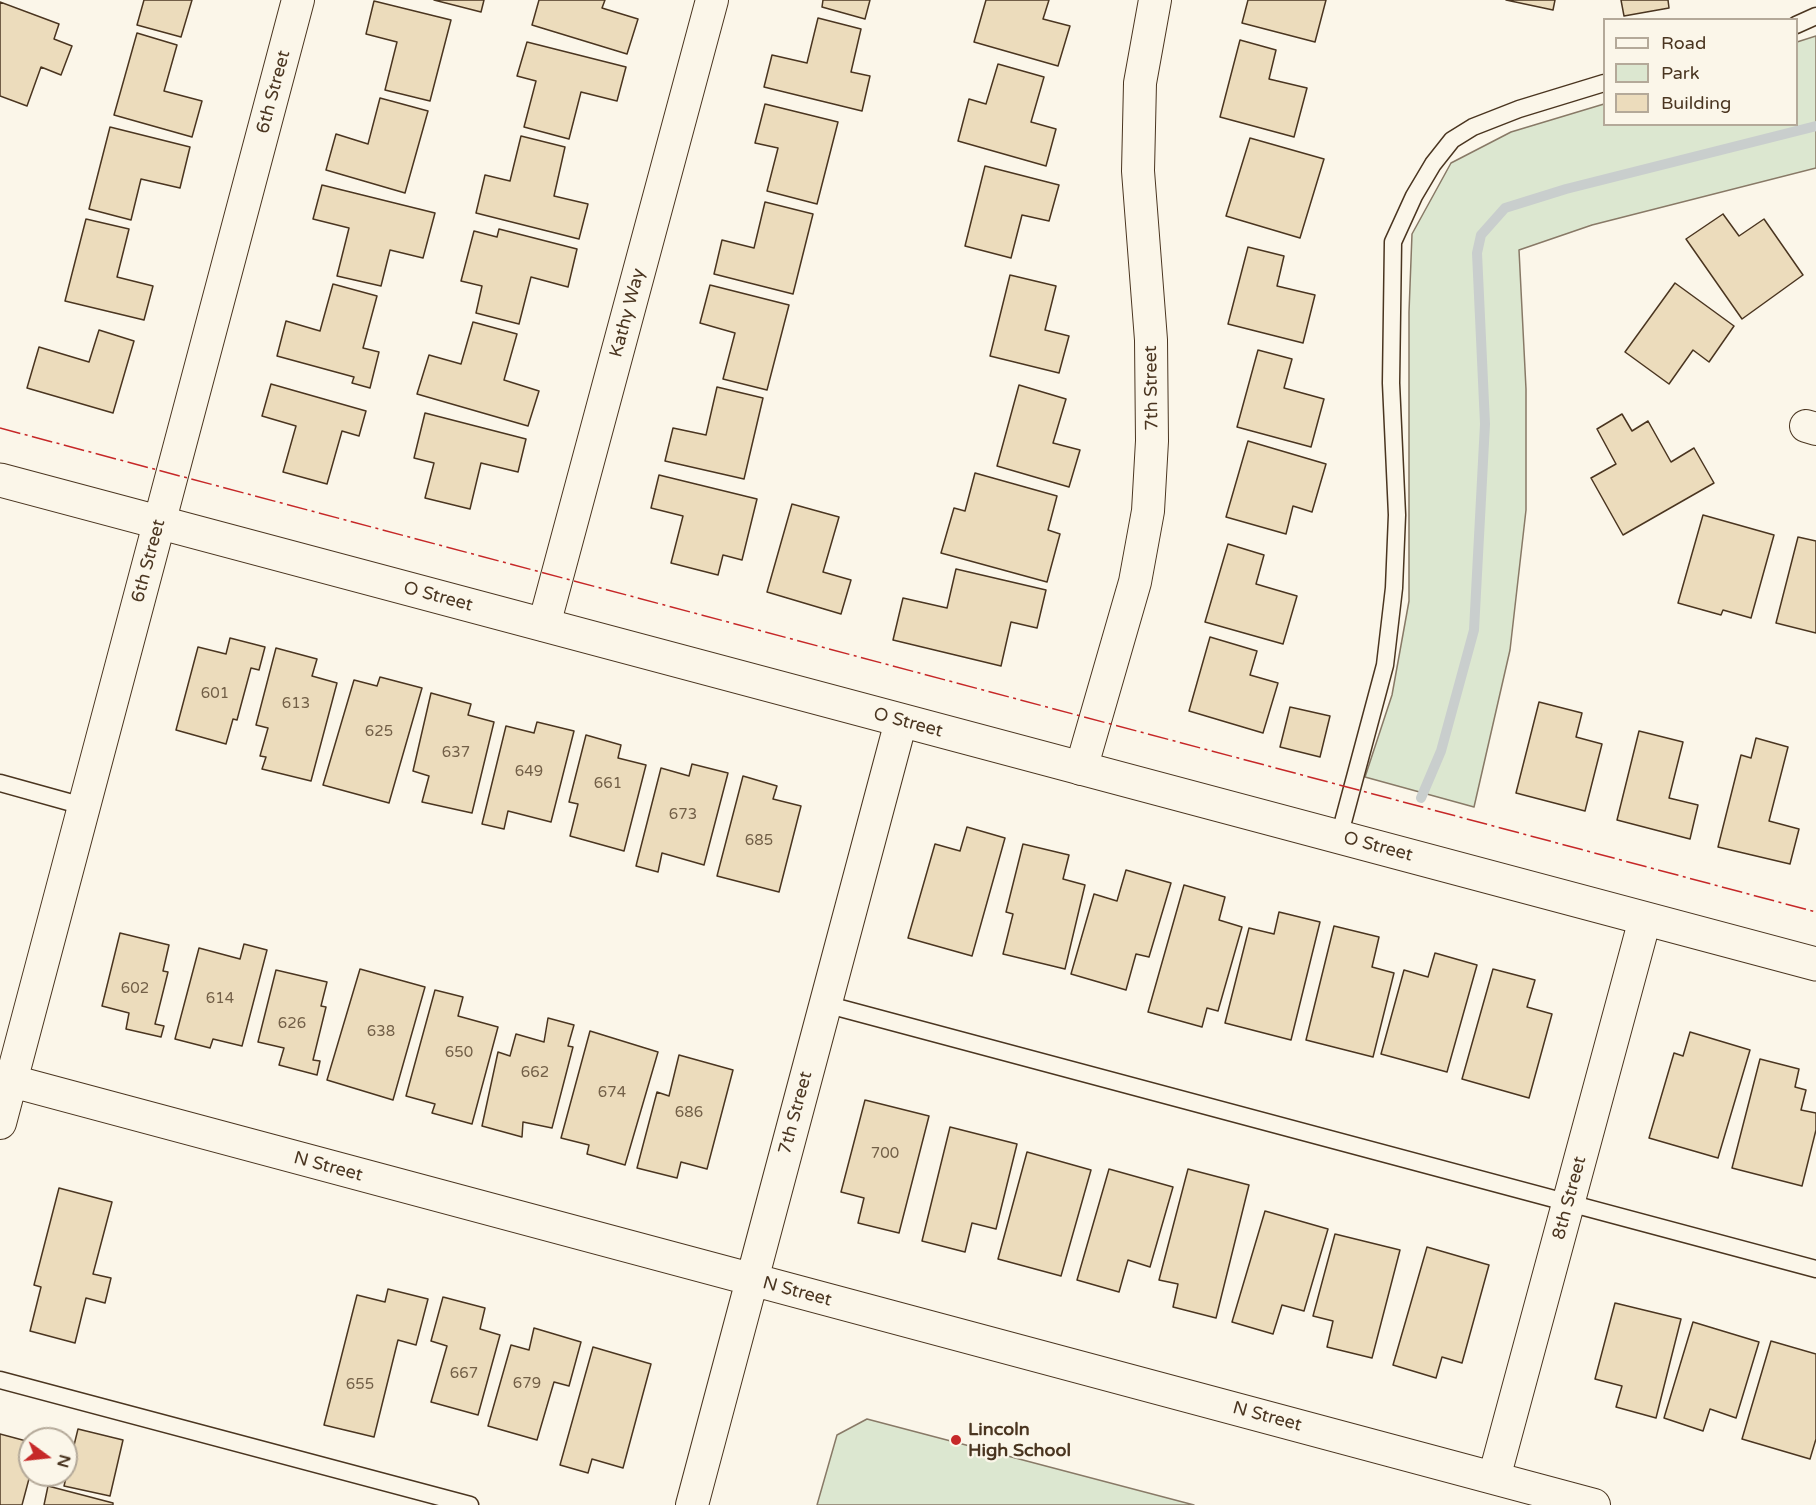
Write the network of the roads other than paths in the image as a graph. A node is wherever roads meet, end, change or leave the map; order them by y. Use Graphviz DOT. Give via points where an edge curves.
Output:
graph roads {
  1 [pos="298,0"];
  2 [pos="712,0"];
  3 [pos="1155,0"];
  4 [pos="1816,16"];
  5 [pos="1798,25"];
  6 [pos="1603,84"];
  7 [pos="0,480"];
  8 [pos="160,523"];
  9 [pos="544,626"];
  10 [pos="901,721"];
  11 [pos="1082,769"];
  12 [pos="0,783"];
  13 [pos="83,806"];
  14 [pos="1340,837"];
  15 [pos="1645,919"];
  16 [pos="1816,964"];
  17 [pos="825,1004"];
  18 [pos="6,1080"];
  19 [pos="0,1123"];
  20 [pos="1569,1203"];
  21 [pos="1816,1269"];
  22 [pos="752,1280"];
  23 [pos="0,1380"];
  24 [pos="1494,1478"];
  25 [pos="470,1505"];
  26 [pos="692,1505"];
  27 [pos="1594,1505"];
  1 -- 8 [label="street, 6th Street"];
  2 -- 9 [label="street, Kathy Way"];
  3 -- 11 [label="street, 7th Street" via="1140,83 1138,171 1151,340 1148,511 1134,582"];
  4 -- 5 [label="lane"];
  6 -- 14 [label="lane" via="1519,109 1452,140 1414,196 1393,242 1391,383 1397,515 1394,588 1385,665"];
  7 -- 8 [label="street, O Street"];
  8 -- 9 [label="street, O Street"];
  8 -- 13 [label="street, 6th Street"];
  9 -- 10 [label="street, O Street"];
  10 -- 11 [label="street, O Street"];
  10 -- 17 [label="street, 7th Street"];
  11 -- 14 [label="street, O Street"];
  12 -- 13 [label="lane"];
  13 -- 18 [label="street, 6th Street"];
  14 -- 15 [label="street, O Street"];
  15 -- 16 [label="street, O Street"];
  15 -- 20 [label="street, 8th Street"];
  17 -- 20 [label="lane"];
  17 -- 22 [label="street, 7th Street"];
  18 -- 19 [label="street, 6th Street"];
  18 -- 22 [label="street, N Street"];
  20 -- 21 [label="lane"];
  20 -- 24 [label="street, 8th Street"];
  22 -- 24 [label="street, N Street"];
  22 -- 26 [label="street, 7th Street"];
  23 -- 25 [label="lane"];
  24 -- 27 [label="street, N Street"];
}
